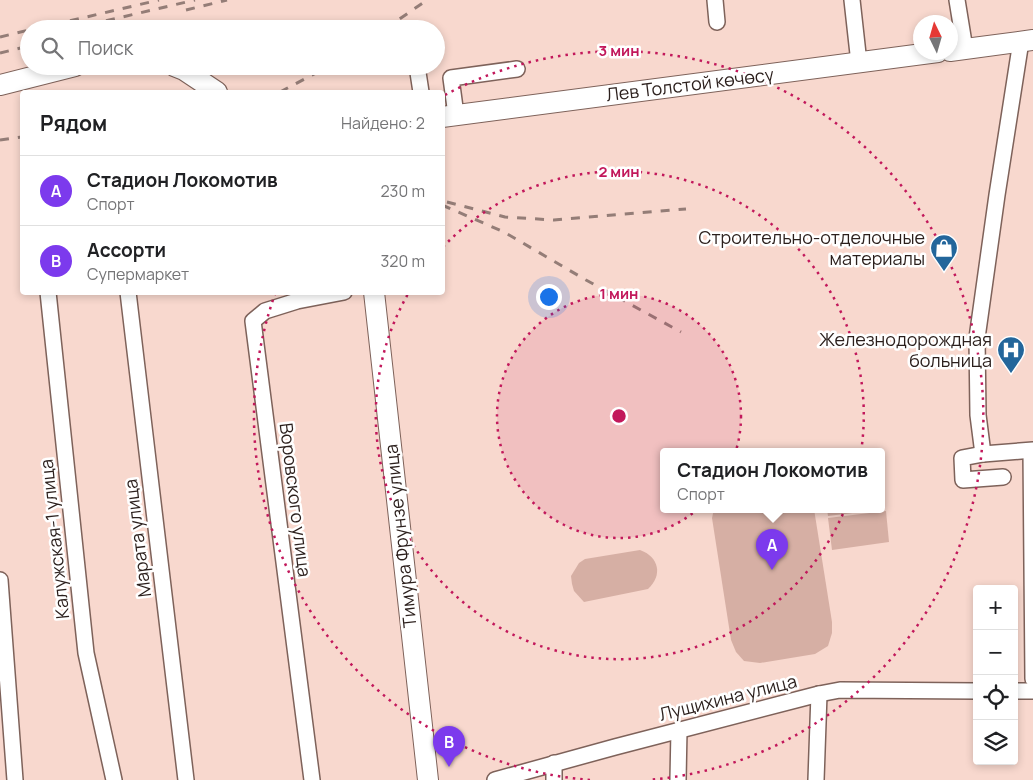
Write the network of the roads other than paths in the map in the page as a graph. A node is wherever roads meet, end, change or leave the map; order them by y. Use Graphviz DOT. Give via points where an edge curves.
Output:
graph roads {
  1 [pos="715,0"];
  2 [pos="852,0"];
  3 [pos="957,0"];
  4 [pos="957,15"];
  5 [pos="717,22"];
  6 [pos="1027,41"];
  7 [pos="958,50"];
  8 [pos="913,55"];
  9 [pos="859,63"];
  10 [pos="517,69"];
  11 [pos="39,75"];
  12 [pos="192,75"];
  13 [pos="418,75"];
  14 [pos="0,85"];
  15 [pos="214,90"];
  16 [pos="421,90"];
  17 [pos="449,116"];
  18 [pos="48,295"];
  19 [pos="128,295"];
  20 [pos="328,295"];
  21 [pos="374,295"];
  22 [pos="1032,450"];
  23 [pos="982,454"];
  24 [pos="1003,478"];
  25 [pos="1033,575"];
  26 [pos="0,580"];
  27 [pos="1033,679"];
  28 [pos="973,691"];
  29 [pos="1018,691"];
  30 [pos="1033,691"];
  31 [pos="819,694"];
  32 [pos="679,730"];
  33 [pos="554,763"];
  34 [pos="15,780"];
  35 [pos="114,780"];
  36 [pos="186,780"];
  37 [pos="312,780"];
  38 [pos="428,780"];
  39 [pos="494,780"];
  40 [pos="554,780"];
  41 [pos="678,780"];
  42 [pos="816,780"];
  1 -- 5 [label="street"];
  2 -- 9 [label="street"];
  3 -- 4 [label="street"];
  6 -- 7 [label="main road"];
  6 -- 23 [label="street" via="997,195 977,338"];
  8 -- 9 [label="main road, Лев Толстой көчөсү"];
  9 -- 17 [label="main road, Лев Толстой көчөсү"];
  10 -- 17 [label="street" via="451,78"];
  11 -- 14 [label="main road"];
  12 -- 15 [label="main road"];
  13 -- 16 [label="street"];
  18 -- 35 [label="street, Калужская-1 улица" via="86,654"];
  19 -- 36 [label="street, Марата улица"];
  20 -- 37 [label="street, Воровского улица" via="265,311 253,321"];
  21 -- 38 [label="main road, Тимура Фрунзе улица"];
  22 -- 23 [label="street"];
  22 -- 25 [label="street"];
  23 -- 24 [label="street" via="962,458 963,480"];
  25 -- 27 [label="street"];
  26 -- 34 [label="street"];
  28 -- 31 [label="street, Лущихина улица" via="840,690"];
  29 -- 30 [label="street"];
  31 -- 32 [label="street, Лущихина улица"];
  31 -- 42 [label="street"];
  32 -- 33 [label="street, Лущихина улица"];
  32 -- 41 [label="street"];
  33 -- 39 [label="street, Лущихина улица"];
  33 -- 40 [label="street"];
}
